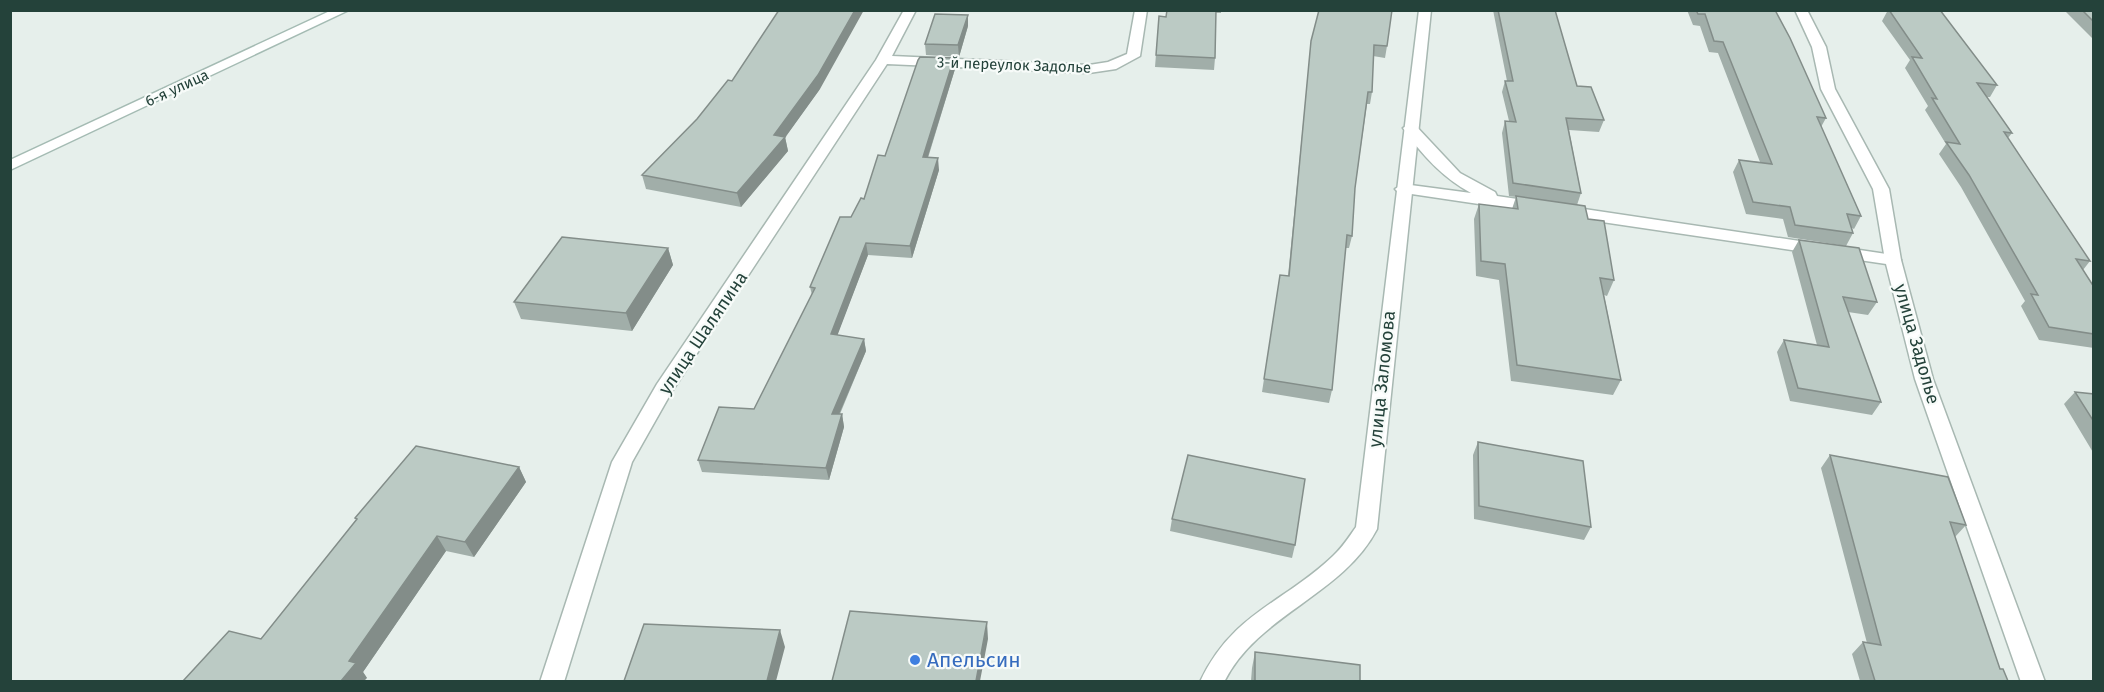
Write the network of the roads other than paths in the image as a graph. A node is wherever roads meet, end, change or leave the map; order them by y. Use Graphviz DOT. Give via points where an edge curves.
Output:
graph roads {
  1 [pos="343,10"];
  2 [pos="910,10"];
  3 [pos="1142,10"];
  4 [pos="1425,10"];
  5 [pos="1801,10"];
  6 [pos="883,60"];
  7 [pos="1410,128"];
  8 [pos="10,166"];
  9 [pos="1403,189"];
  10 [pos="1520,204"];
  11 [pos="1893,260"];
  12 [pos="552,681"];
  13 [pos="1212,681"];
  14 [pos="2033,681"];
  1 -- 8 [label="street, 6-я улица"];
  2 -- 6 [label="street, улица Шаляпина"];
  3 -- 6 [label="street, 3-й переулок Задолье" via="1133,56 1111,66 1089,69"];
  4 -- 7 [label="street, улица Заломова"];
  5 -- 11 [label="street, улица Задолье" via="1819,47 1828,89 1881,189"];
  6 -- 12 [label="street, улица Шаляпина" via="664,389 622,462"];
  7 -- 9 [label="street, улица Заломова"];
  7 -- 10 [label="street" via="1437,162 1454,176 1480,192"];
  9 -- 10 [label="street"];
  9 -- 13 [label="street, улица Заломова" via="1366,529 1340,564 1245,634 1220,661"];
  10 -- 11 [label="street"];
  11 -- 14 [label="street, улица Задолье" via="1924,379"];
}
